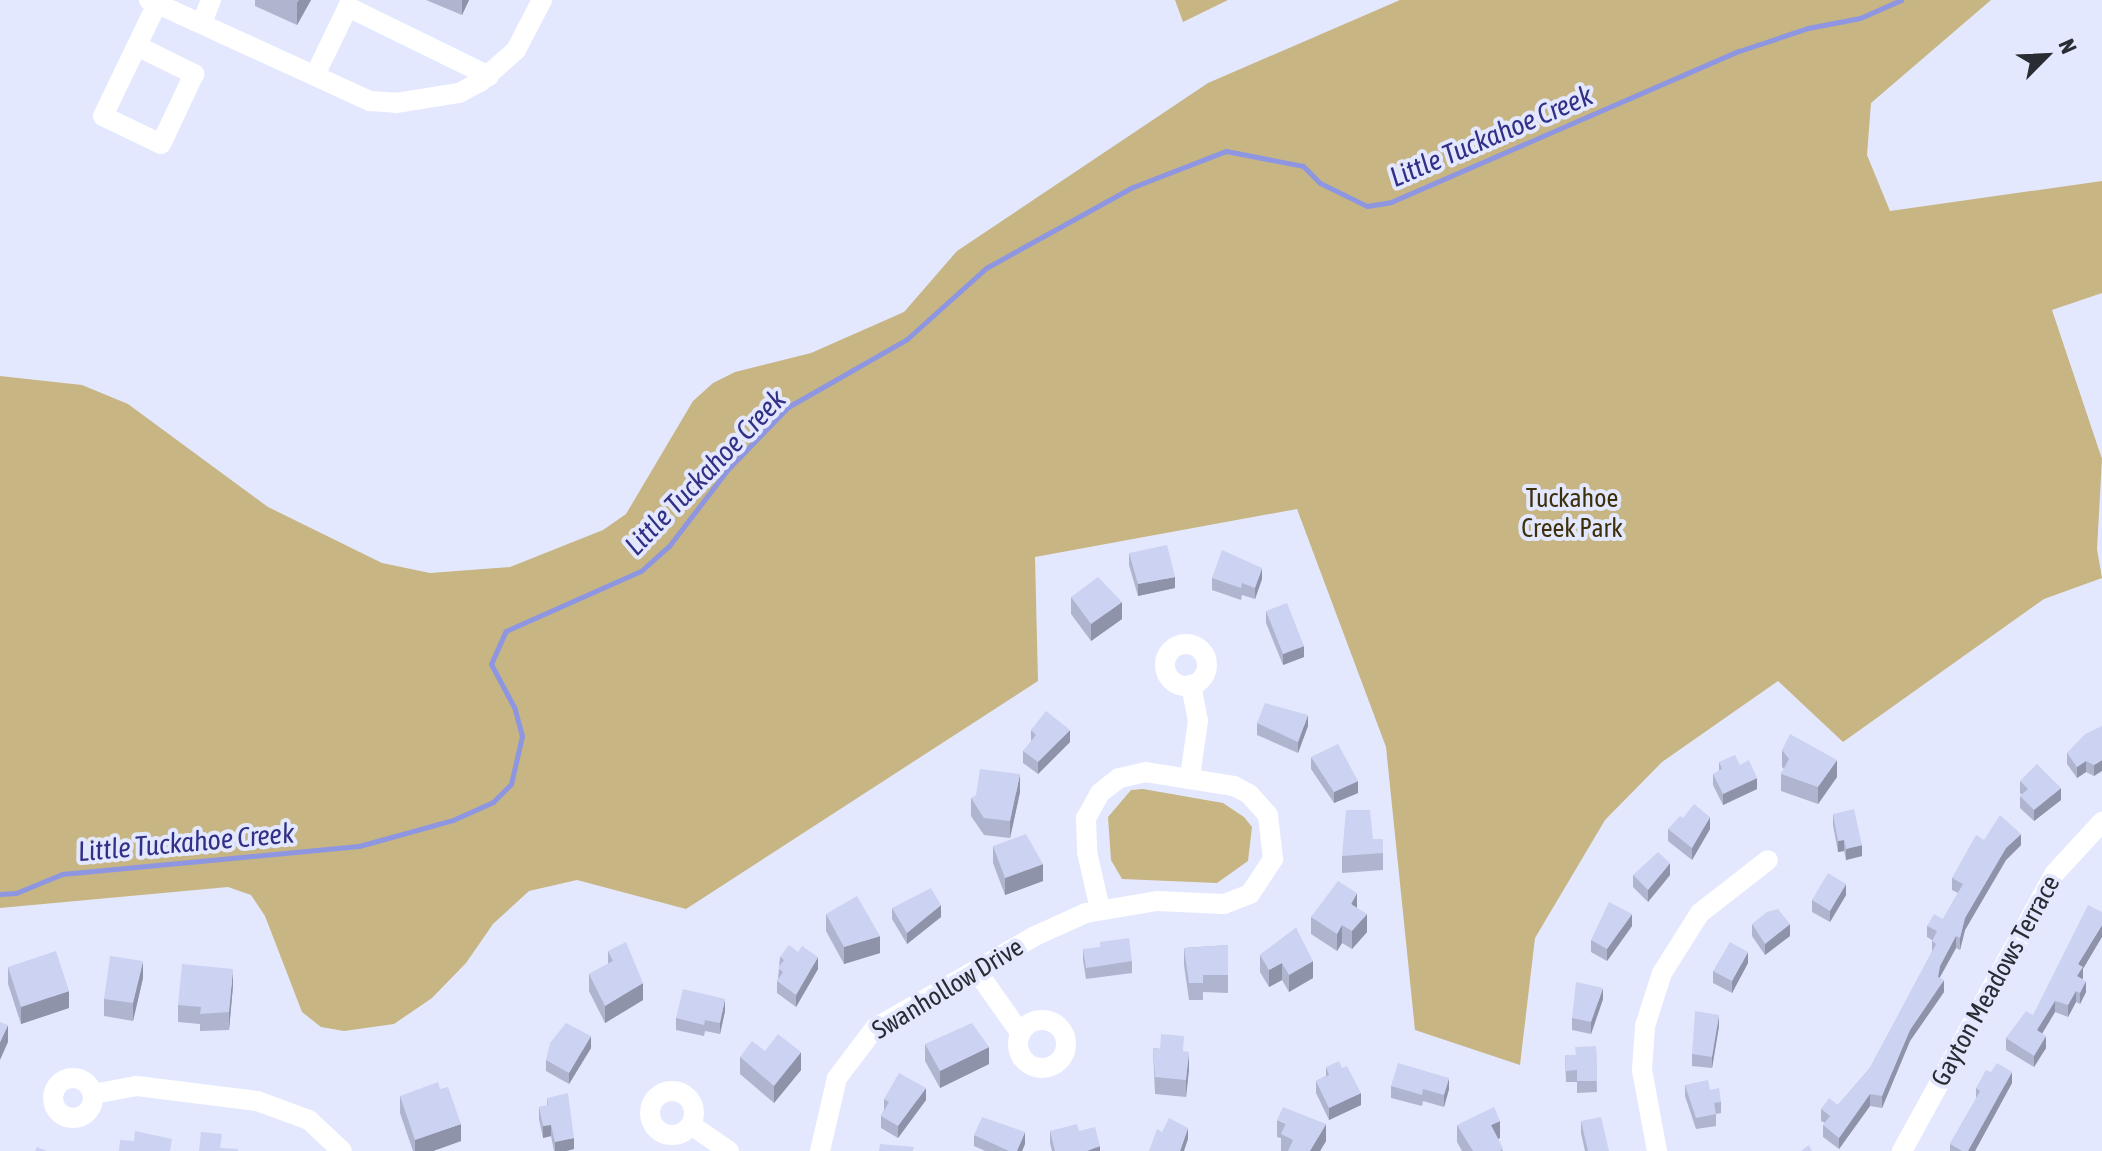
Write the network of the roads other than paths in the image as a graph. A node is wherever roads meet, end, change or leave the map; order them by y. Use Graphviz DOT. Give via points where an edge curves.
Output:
graph roads {
  1 [pos="211,0"];
  2 [pos="542,0"];
  3 [pos="153,2"];
  4 [pos="202,23"];
  5 [pos="137,46"];
  6 [pos="315,75"];
  7 [pos="489,76"];
  8 [pos="1191,685"];
  9 [pos="1190,777"];
  10 [pos="2102,822"];
  11 [pos="1768,860"];
  12 [pos="1100,909"];
  13 [pos="976,970"];
  14 [pos="1021,1034"];
  15 [pos="93,1094"];
  16 [pos="691,1125"];
  17 [pos="342,1151"];
  18 [pos="729,1151"];
  19 [pos="820,1151"];
  20 [pos="1657,1151"];
  21 [pos="1902,1151"];
  1 -- 4 [label="street"];
  2 -- 7 [label="street" via="516,50"];
  3 -- 4 [label="street"];
  3 -- 5 [label="street"];
  4 -- 6 [label="street"];
  5 -- 5 [label="street" via="194,74 161,144 103,116"];
  6 -- 7 [label="street" via="370,101 396,103 459,93"];
  6 -- 7 [label="street" via="348,7"];
  8 -- 9 [label="street" via="1198,721"];
  9 -- 12 [label="street, Swanhollow Drive" via="1133,773 1100,793 1088,810 1085,832"];
  9 -- 12 [label="street, Swanhollow Drive" via="1234,786 1268,815 1275,843 1263,882 1250,894 1224,904 1157,901"];
  10 -- 21 [label="street, Gayton Meadows Terrace" via="2054,874"];
  11 -- 20 [label="street" via="1700,913 1662,973 1645,1026 1642,1070"];
  12 -- 13 [label="street, Swanhollow Drive" via="1054,926"];
  13 -- 14 [label="street"];
  13 -- 19 [label="street, Swanhollow Drive" via="899,1012 856,1047 837,1078"];
  15 -- 17 [label="street" via="137,1086 257,1101 309,1120"];
  16 -- 18 [label="street"];
}
